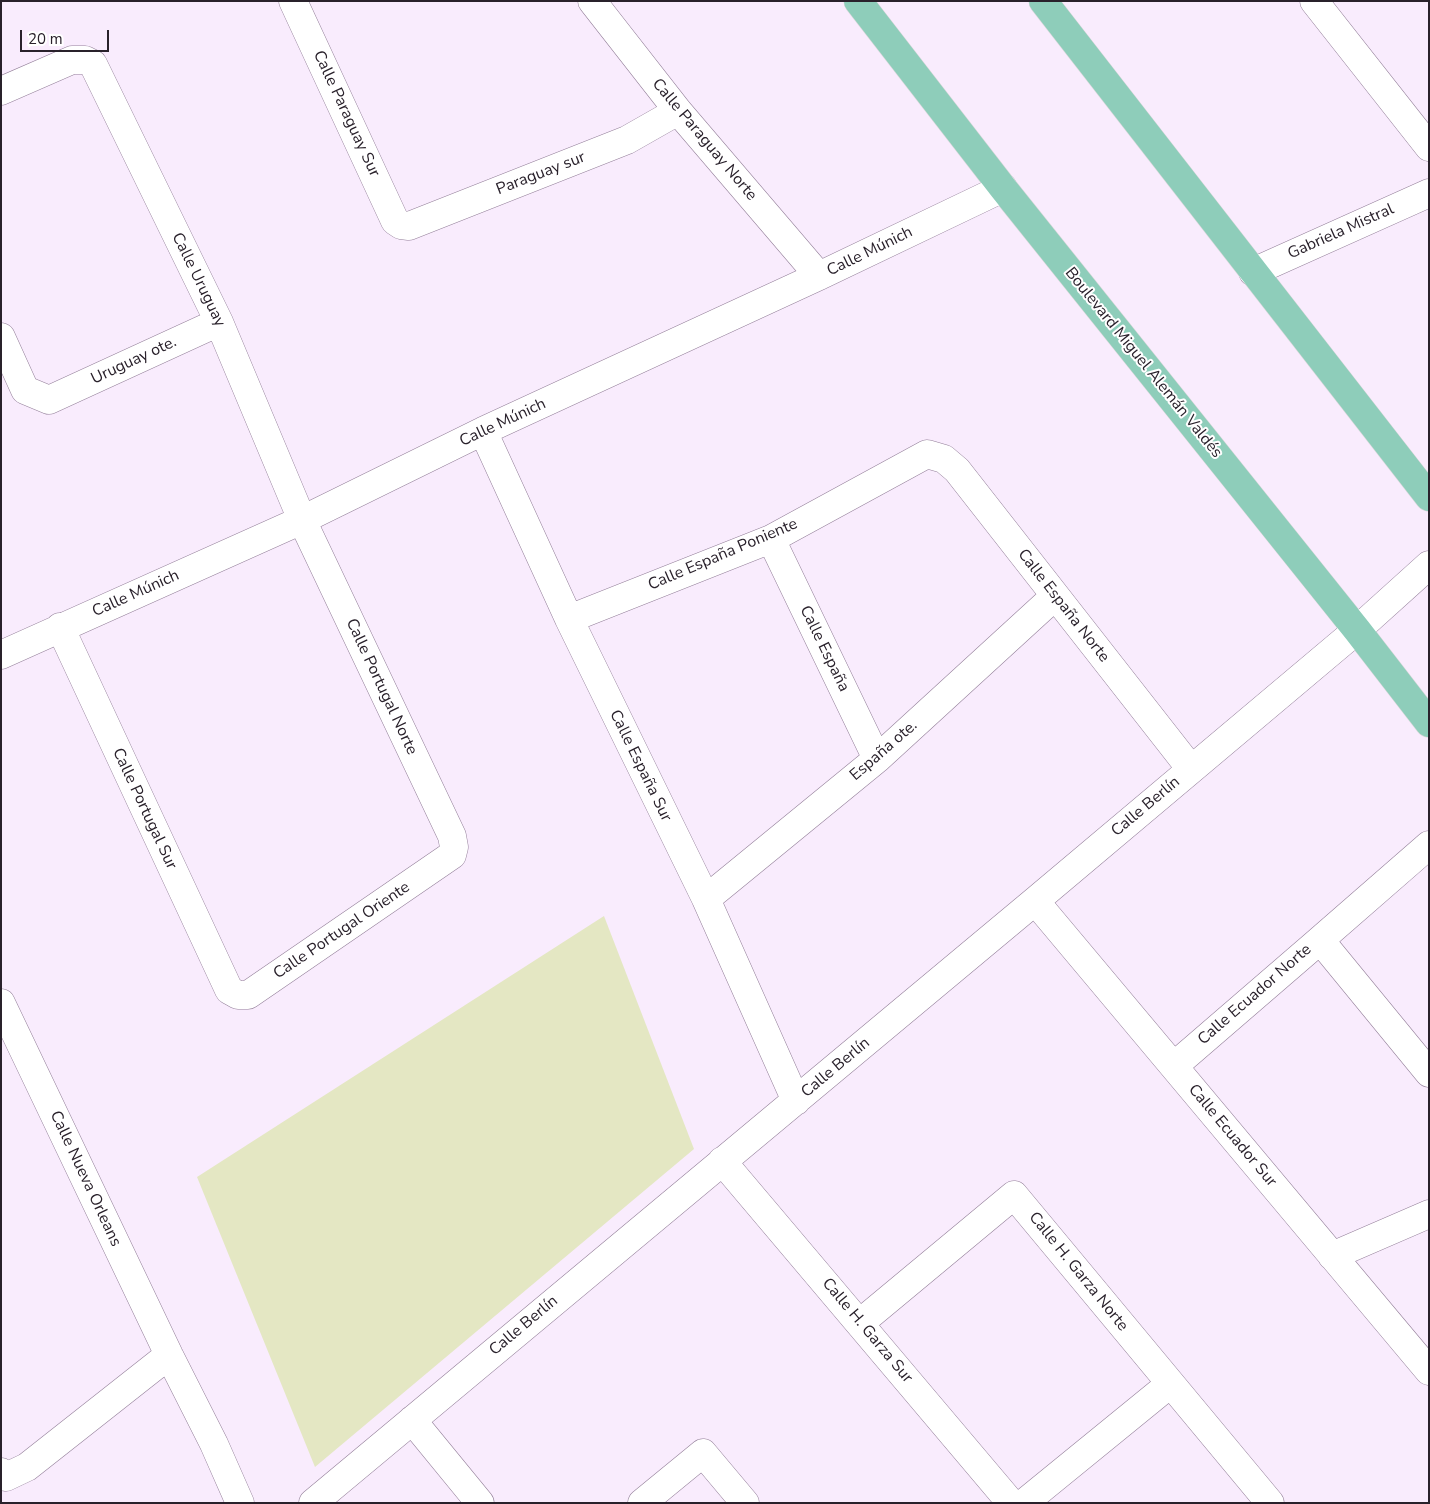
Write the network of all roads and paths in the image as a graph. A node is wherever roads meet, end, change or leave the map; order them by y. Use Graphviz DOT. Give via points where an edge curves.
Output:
graph roads {
  1 [pos="293,1"];
  2 [pos="592,1"];
  3 [pos="858,1"];
  4 [pos="1044,1"];
  5 [pos="1314,1"];
  6 [pos="1,91"];
  7 [pos="678,111"];
  8 [pos="1429,147"];
  9 [pos="1003,188"];
  10 [pos="1429,193"];
  11 [pos="401,225"];
  12 [pos="1253,272"];
  13 [pos="819,276"];
  14 [pos="219,322"];
  15 [pos="1,338"];
  16 [pos="483,431"];
  17 [pos="927,454"];
  18 [pos="1429,497"];
  19 [pos="302,520"];
  20 [pos="771,539"];
  21 [pos="1429,565"];
  22 [pos="1055,596"];
  23 [pos="569,619"];
  24 [pos="60,627"];
  25 [pos="1357,630"];
  26 [pos="1,655"];
  27 [pos="1429,723"];
  28 [pos="877,759"];
  29 [pos="1191,769"];
  30 [pos="1429,845"];
  31 [pos="452,855"];
  32 [pos="706,899"];
  33 [pos="1035,901"];
  34 [pos="1320,940"];
  35 [pos="229,990"];
  36 [pos="1,1003"];
  37 [pos="1174,1066"];
  38 [pos="1429,1073"];
  39 [pos="796,1101"];
  40 [pos="722,1161"];
  41 [pos="1429,1214"];
  42 [pos="1332,1256"];
  43 [pos="860,1323"];
  44 [pos="169,1355"];
  45 [pos="1429,1371"];
  46 [pos="1170,1384"];
  47 [pos="412,1420"];
  48 [pos="1,1472"];
  49 [pos="240,1503"];
  50 [pos="313,1503"];
  51 [pos="480,1503"];
  52 [pos="642,1503"];
  53 [pos="745,1503"];
  54 [pos="1011,1503"];
  55 [pos="1024,1503"];
  56 [pos="1270,1503"];
  1 -- 11 [label="street, Calle Paraguay Sur" via="395,221"];
  2 -- 7 [label="street, Calle Paraguay Norte"];
  3 -- 9 [label="main road, Boulevard Miguel Alemán Valdés"];
  4 -- 12 [label="main road"];
  5 -- 8 [label="street"];
  6 -- 14 [label="street, Calle Uruguay" via="72,60 93,64"];
  7 -- 11 [label="street, Paraguay sur" via="627,140 408,226"];
  7 -- 13 [label="street, Calle Paraguay Norte"];
  9 -- 13 [label="street, Calle Múnich"];
  9 -- 25 [label="main road, Boulevard Miguel Alemán Valdés"];
  10 -- 12 [label="street, Gabriela Mistral"];
  12 -- 18 [label="main road"];
  13 -- 16 [label="street, Calle Múnich"];
  14 -- 15 [label="street, Uruguay ote." via="49,400 25,390"];
  14 -- 19 [label="street, Calle Uruguay"];
  16 -- 19 [label="street, Calle Múnich"];
  16 -- 23 [label="street, Calle España Sur"];
  17 -- 20 [label="street, Calle España Poniente"];
  17 -- 22 [label="street, Calle España Norte" via="944,459 957,470"];
  19 -- 24 [label="street, Calle Múnich"];
  19 -- 31 [label="street, Calle Portugal Norte" via="452,836"];
  20 -- 23 [label="street, Calle España Poniente"];
  20 -- 28 [label="street, Calle España"];
  21 -- 25 [label="street, Calle Berlín"];
  22 -- 28 [label="street, España ote."];
  22 -- 29 [label="street, Calle España Norte"];
  23 -- 32 [label="street, Calle España Sur"];
  24 -- 26 [label="street, Calle Múnich"];
  24 -- 35 [label="street, Calle Portugal Sur"];
  25 -- 27 [label="main road, Boulevard Miguel Alemán Valdés"];
  25 -- 29 [label="street, Calle Berlín"];
  28 -- 32 [label="street, España ote."];
  29 -- 33 [label="street, Calle Berlín"];
  30 -- 34 [label="street"];
  31 -- 35 [label="street, Calle Portugal Oriente" via="248,995 238,995"];
  32 -- 39 [label="street, Calle España Sur"];
  33 -- 37 [label="street, Calle Ecuador Sur"];
  33 -- 39 [label="street, Calle Berlín"];
  34 -- 37 [label="street, Calle Ecuador Norte"];
  34 -- 38 [label="street, Calle Ecuador Norte"];
  36 -- 44 [label="street, Calle Nueva Orleans"];
  37 -- 42 [label="street, Calle Ecuador Sur"];
  39 -- 40 [label="street, Calle Berlín"];
  40 -- 43 [label="street, Calle H. Garza Sur"];
  40 -- 47 [label="street, Calle Berlín"];
  41 -- 42 [label="street"];
  42 -- 45 [label="street, Calle Ecuador Sur"];
  43 -- 46 [label="street, Calle H. Garza Norte" via="1014,1195"];
  43 -- 54 [label="street, Calle H. Garza Sur"];
  44 -- 48 [label="street" via="27,1467 6,1477"];
  44 -- 49 [label="street, Calle Nueva Orleans"];
  46 -- 55 [label="street"];
  46 -- 56 [label="street, Calle H. Garza Norte"];
  47 -- 50 [label="street, Calle Berlín"];
  47 -- 51 [label="street"];
  52 -- 53 [label="street" via="703,1453"];
}
